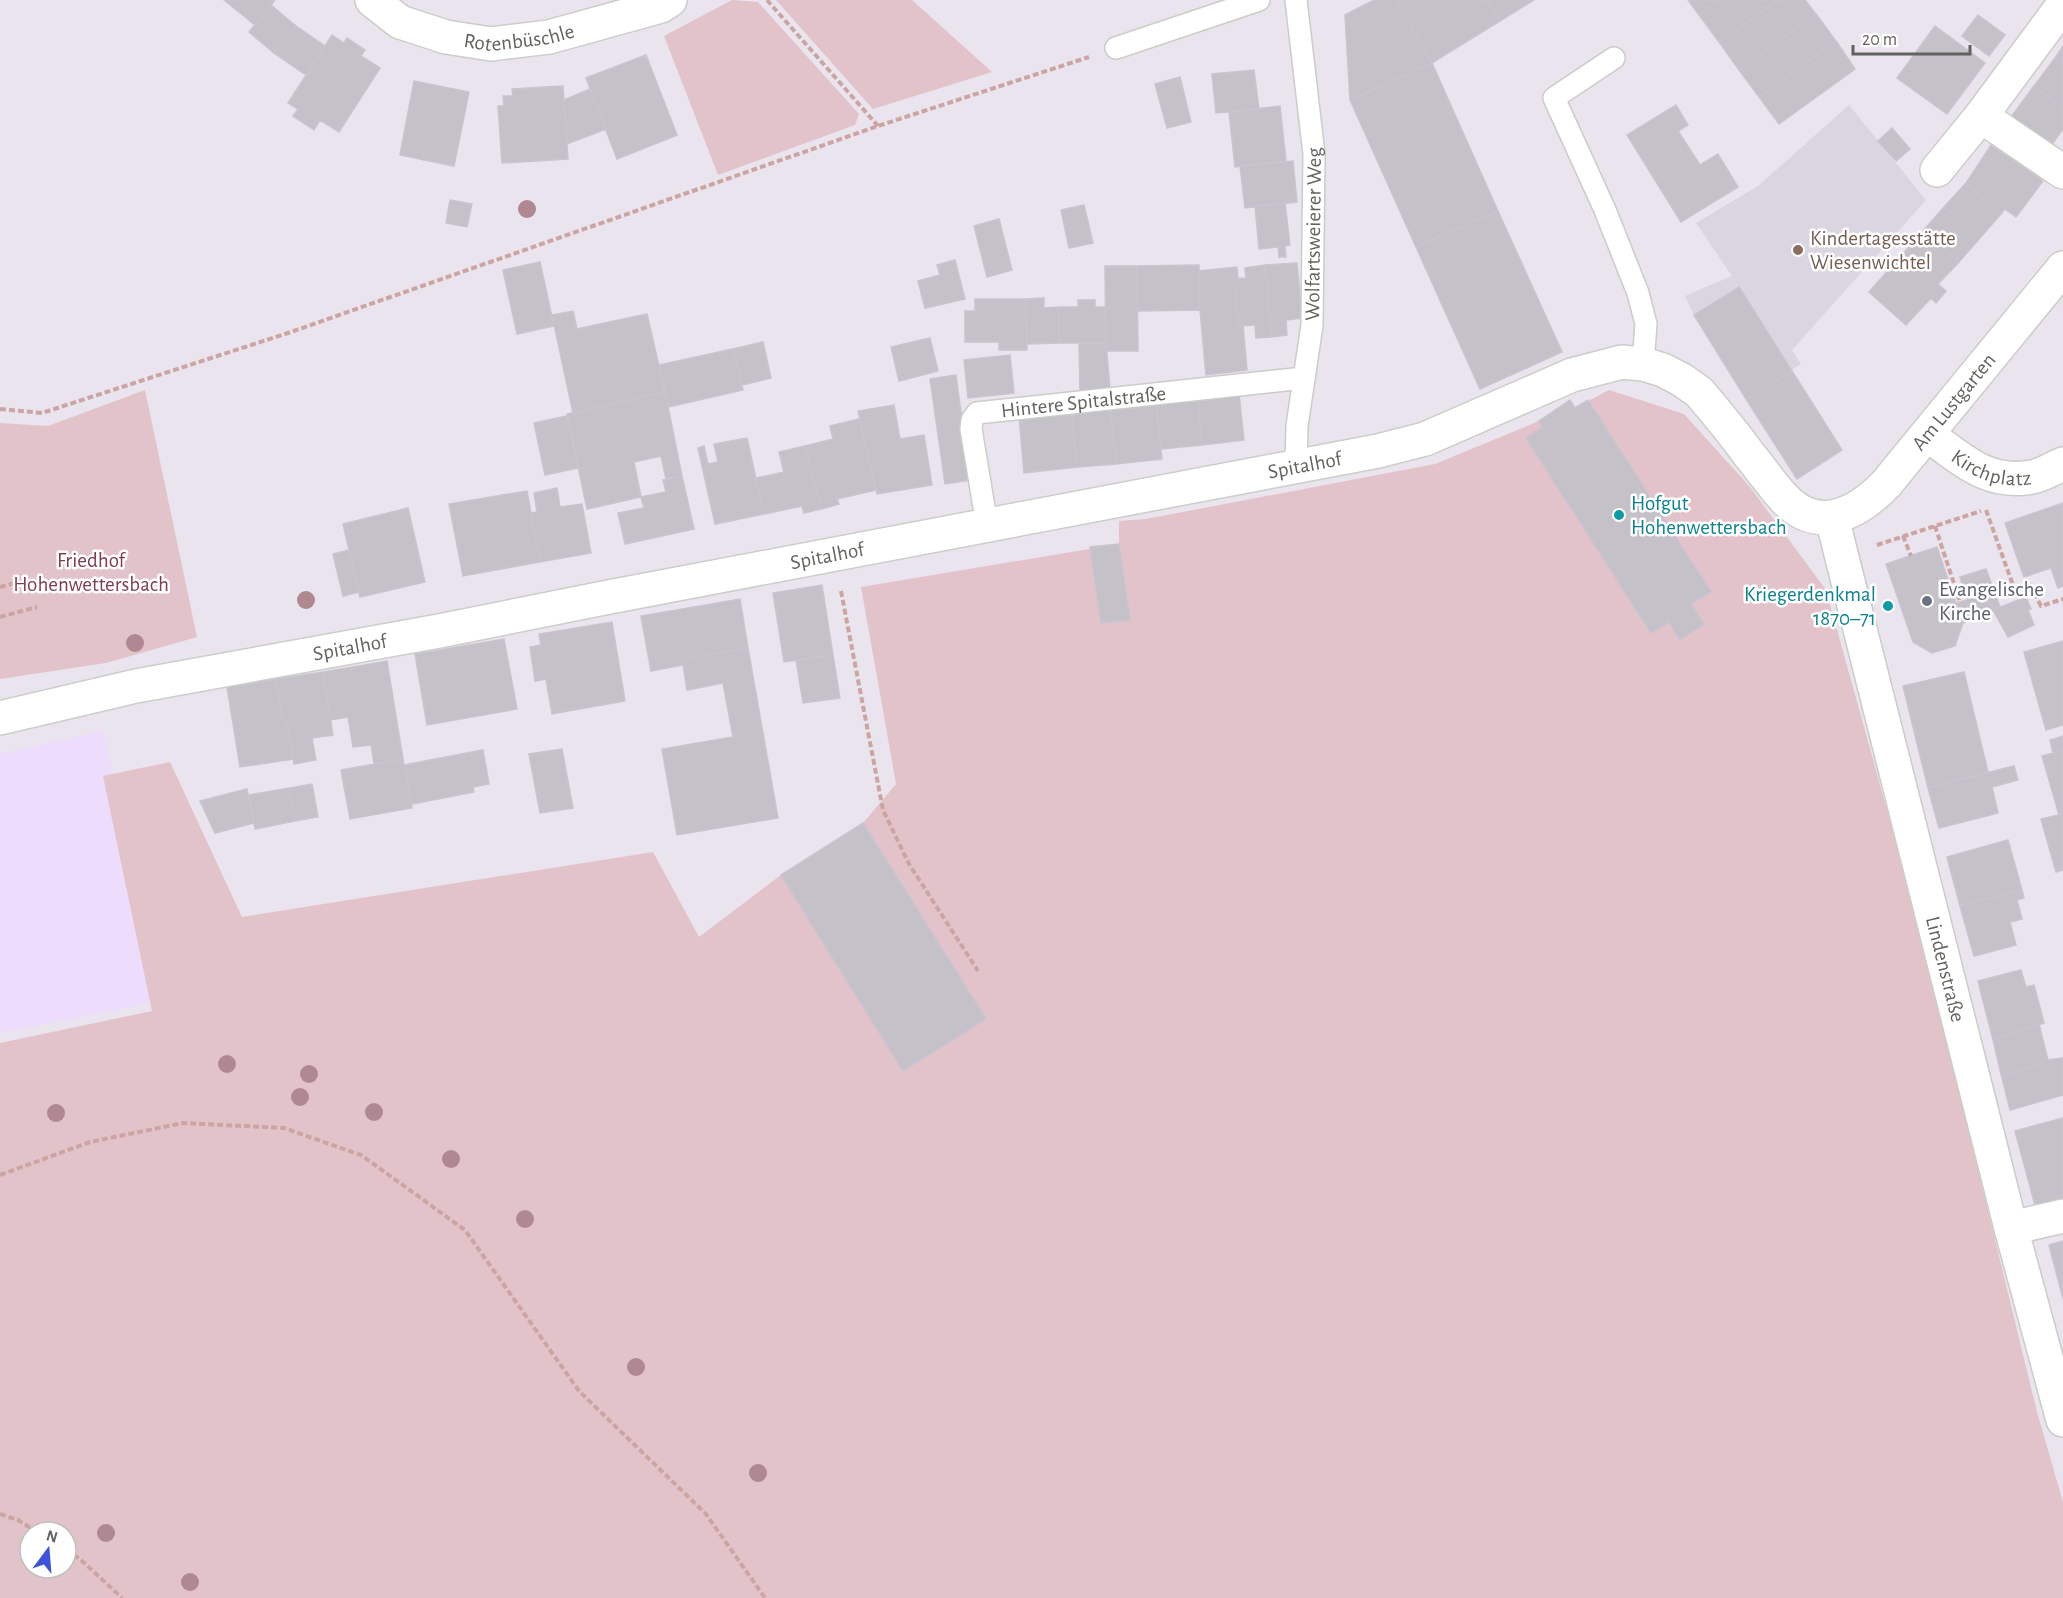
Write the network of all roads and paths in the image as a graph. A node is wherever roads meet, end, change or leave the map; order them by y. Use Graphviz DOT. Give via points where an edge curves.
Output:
graph roads {
  1 [pos="372,0"];
  2 [pos="670,0"];
  3 [pos="767,0"];
  4 [pos="1259,0"];
  5 [pos="1296,0"];
  6 [pos="2063,5"];
  7 [pos="1116,48"];
  8 [pos="1614,57"];
  9 [pos="1981,116"];
  10 [pos="878,126"];
  11 [pos="1937,170"];
  12 [pos="2063,172"];
  13 [pos="2063,268"];
  14 [pos="1643,364"];
  15 [pos="1304,378"];
  16 [pos="0,409"];
  17 [pos="1927,434"];
  18 [pos="2063,464"];
  19 [pos="1296,467"];
  20 [pos="1832,518"];
  21 [pos="987,525"];
  22 [pos="1935,526"];
  23 [pos="1904,536"];
  24 [pos="834,554"];
  25 [pos="1911,556"];
  26 [pos="1840,557"];
  27 [pos="25,580"];
  28 [pos="0,587"];
  29 [pos="2063,599"];
  30 [pos="1960,602"];
  31 [pos="37,607"];
  32 [pos="0,617"];
  33 [pos="0,718"];
  34 [pos="978,971"];
  35 [pos="0,1175"];
  36 [pos="2063,1216"];
  37 [pos="2011,1228"];
  38 [pos="2063,1420"];
  39 [pos="0,1514"];
  40 [pos="18,1520"];
  41 [pos="78,1558"];
  42 [pos="122,1598"];
  43 [pos="765,1598"];
  1 -- 2 [label="street, Rotenbüschle" via="400,22 446,37 491,44 549,36 661,6"];
  3 -- 10 [label="path"];
  4 -- 7 [label="lane"];
  5 -- 15 [label="lane, Wolfartsweierer Weg" via="1314,154 1312,325"];
  6 -- 9 [label="street"];
  7 -- 10 [label="path"];
  8 -- 14 [label="lane" via="1554,98 1638,293 1646,324"];
  9 -- 11 [label="street"];
  9 -- 12 [label="street"];
  10 -- 16 [label="path" via="285,334 42,413"];
  13 -- 17 [label="street, Am Lustgarten"];
  14 -- 19 [label="street, Spitalhof" via="1622,362 1596,368 1425,439"];
  14 -- 20 [label="street, Spitalhof" via="1673,375 1699,392 1784,499 1809,514"];
  15 -- 19 [label="lane, Wolfartsweierer Weg"];
  15 -- 21 [label="lane, Hintere Spitalstraße" via="977,413 971,429"];
  17 -- 18 [label="street, Kirchplatz" via="1973,468 2001,478 2034,476"];
  17 -- 20 [label="street, Am Lustgarten" via="1871,499 1856,510"];
  19 -- 21 [label="street, Spitalhof"];
  20 -- 26 [label="street, Lindenstraße"];
  21 -- 24 [label="street, Spitalhof"];
  22 -- 23 [label="path"];
  22 -- 29 [label="path" via="1985,510 2014,588 2030,585 2041,606"];
  22 -- 30 [label="path"];
  23 -- 25 [label="path"];
  23 -- 26 [label="path"];
  24 -- 33 [label="street, Spitalhof" via="136,687"];
  24 -- 34 [label="path" via="883,810 909,864"];
  26 -- 37 [label="street, Lindenstraße"];
  27 -- 28 [label="path"];
  31 -- 32 [label="path"];
  35 -- 43 [label="path" via="90,1142 183,1123 284,1128 361,1155 465,1230 579,1391 706,1514"];
  36 -- 37 [label="street"];
  37 -- 38 [label="street, Lindenstraße"];
  39 -- 40 [label="path"];
  41 -- 42 [label="path"];
}
